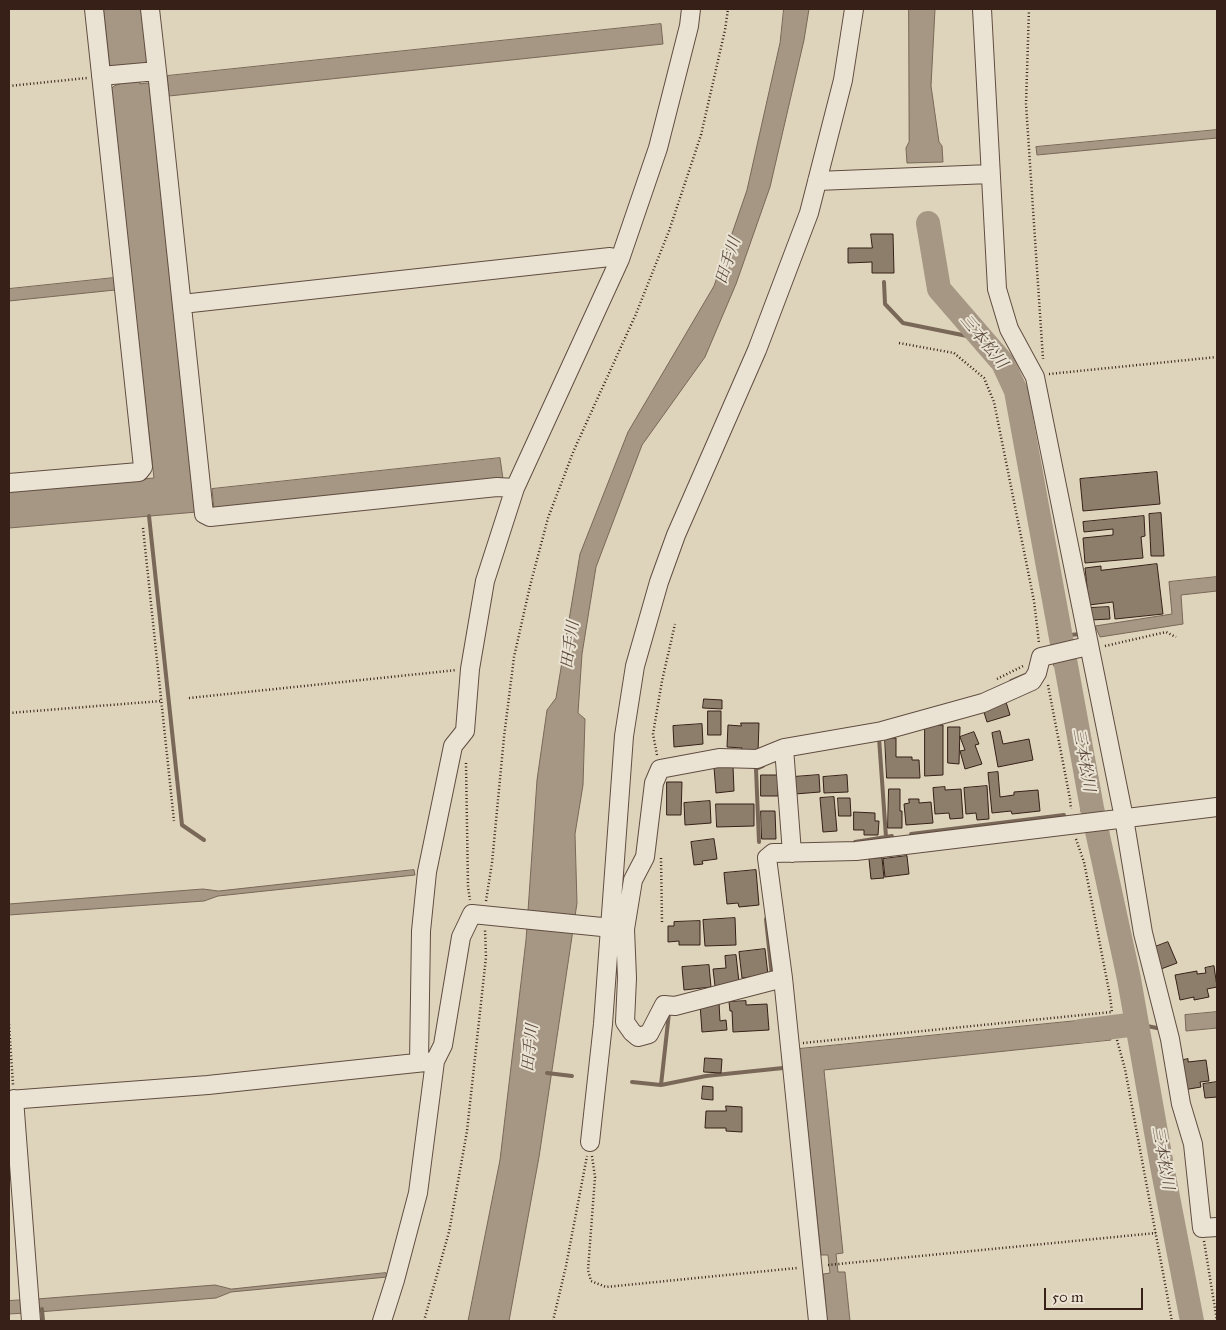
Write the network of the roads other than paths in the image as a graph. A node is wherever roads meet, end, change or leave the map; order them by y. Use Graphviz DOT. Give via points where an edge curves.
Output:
graph roads {
  1 [pos="94,9"];
  2 [pos="150,9"];
  3 [pos="692,9"];
  4 [pos="854,9"];
  5 [pos="982,9"];
  6 [pos="150,71"];
  7 [pos="108,76"];
  8 [pos="990,174"];
  9 [pos="818,181"];
  10 [pos="620,259"];
  11 [pos="182,304"];
  12 [pos="9,483"];
  13 [pos="516,488"];
  14 [pos="1088,646"];
  15 [pos="784,748"];
  16 [pos="1217,807"];
  17 [pos="1121,818"];
  18 [pos="792,853"];
  19 [pos="612,928"];
  20 [pos="783,978"];
  21 [pos="427,1062"];
  22 [pos="12,1099"];
  23 [pos="590,1142"];
  24 [pos="1210,1227"];
  25 [pos="31,1321"];
  26 [pos="382,1321"];
  27 [pos="818,1321"];
  1 -- 7 [label="street"];
  2 -- 6 [label="street"];
  3 -- 10 [label="street" via="658,148"];
  4 -- 9 [label="street" via="843,80"];
  5 -- 8 [label="street"];
  6 -- 7 [label="street"];
  6 -- 11 [label="street"];
  7 -- 12 [label="street" via="143,466 140,472"];
  8 -- 9 [label="street"];
  8 -- 14 [label="street" via="997,289 1009,329 1039,376"];
  9 -- 19 [label="street" via="757,350 676,535 645,627 624,736"];
  10 -- 11 [label="street"];
  10 -- 13 [label="street"];
  11 -- 13 [label="street" via="204,514 210,517 497,487"];
  13 -- 21 [label="street" via="485,581 470,669 465,731 453,746 427,872 421,931"];
  14 -- 15 [label="street" via="1039,665 1032,681 983,703 882,731"];
  14 -- 17 [label="street"];
  15 -- 18 [label="street"];
  15 -- 19 [label="street" via="757,759 719,758 660,769 654,783 645,857"];
  16 -- 17 [label="street"];
  17 -- 18 [label="street" via="856,851"];
  17 -- 24 [label="street" via="1143,934 1170,1039 1180,1104 1193,1144"];
  18 -- 20 [label="street" via="773,853 767,858"];
  19 -- 20 [label="street" via="628,978 625,1022 638,1037 649,1034 664,1005 675,1006"];
  19 -- 21 [label="street" via="484,915 461,938 443,1046"];
  19 -- 23 [label="street"];
  20 -- 27 [label="street" via="821,1266"];
  21 -- 22 [label="street" via="208,1085"];
  21 -- 26 [label="street" via="418,1193"];
  22 -- 25 [label="street"];
}
